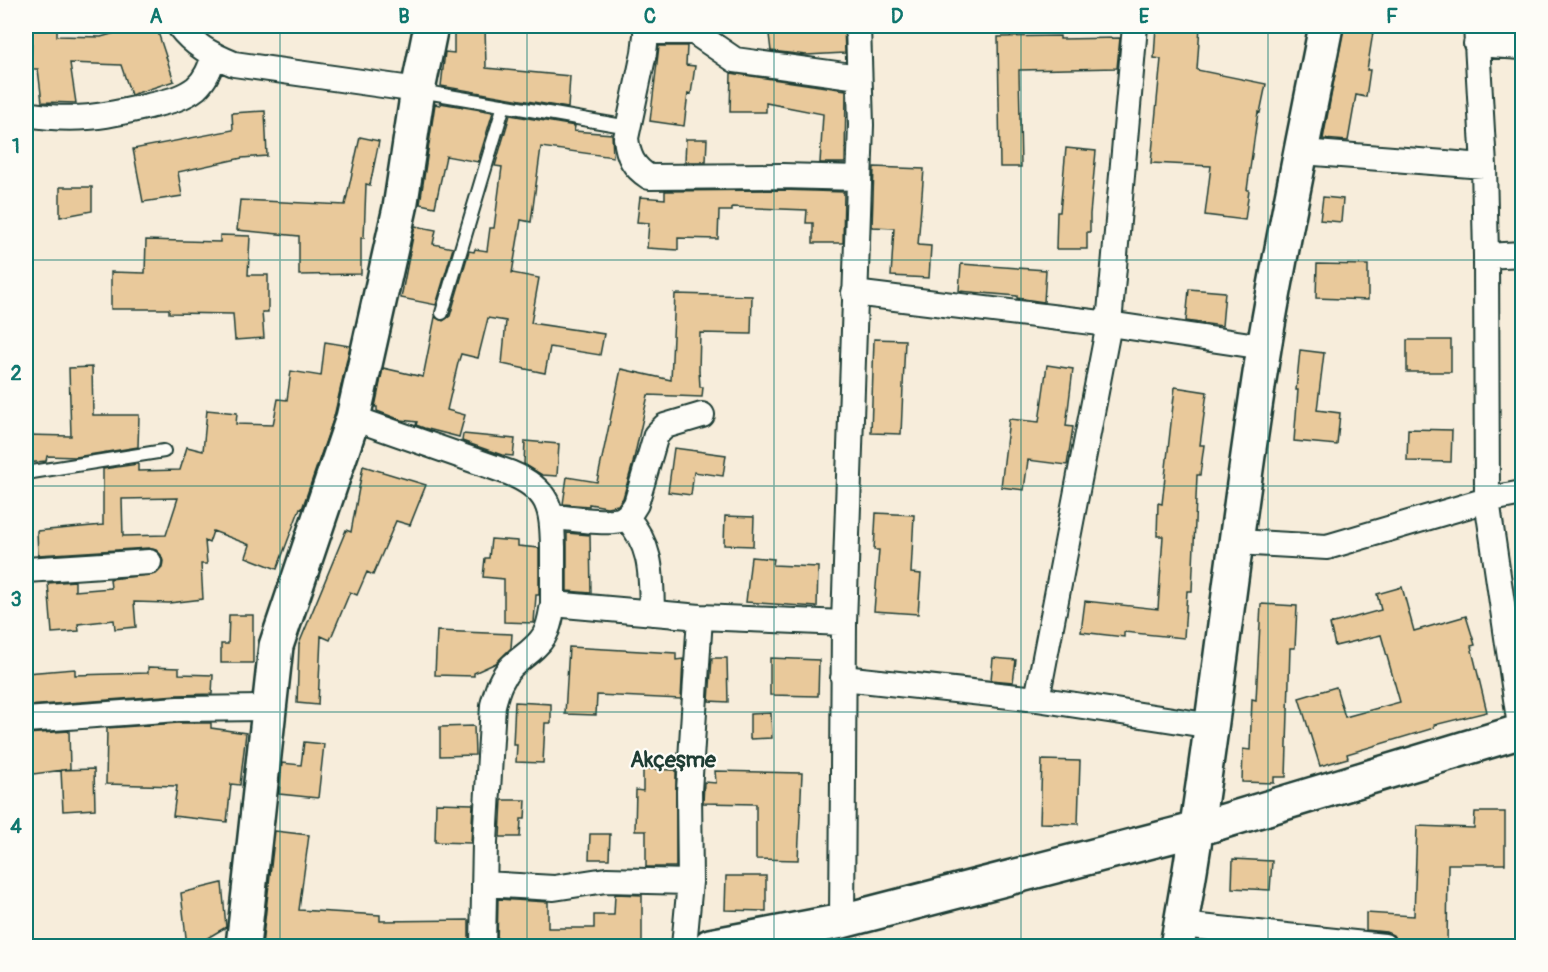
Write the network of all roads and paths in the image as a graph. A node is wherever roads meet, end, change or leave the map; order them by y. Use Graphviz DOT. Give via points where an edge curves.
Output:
graph roads {
  1 [pos="179,26"];
  2 [pos="431,26"];
  3 [pos="858,26"];
  4 [pos="1135,26"];
  5 [pos="1326,26"];
  6 [pos="647,29"];
  7 [pos="1476,35"];
  8 [pos="1522,47"];
  9 [pos="214,56"];
  10 [pos="859,77"];
  11 [pos="418,90"];
  12 [pos="504,105"];
  13 [pos="26,114"];
  14 [pos="629,127"];
  15 [pos="1302,152"];
  16 [pos="1484,166"];
  17 [pos="859,178"];
  18 [pos="1522,254"];
  19 [pos="1486,256"];
  20 [pos="854,293"];
  21 [pos="442,313"];
  22 [pos="1109,324"];
  23 [pos="1264,347"];
  24 [pos="702,415"];
  25 [pos="353,417"];
  26 [pos="164,451"];
  27 [pos="26,473"];
  28 [pos="1522,493"];
  29 [pos="1487,501"];
  30 [pos="553,517"];
  31 [pos="626,517"];
  32 [pos="1236,542"];
  33 [pos="149,562"];
  34 [pos="26,570"];
  35 [pos="553,604"];
  36 [pos="652,613"];
  37 [pos="700,618"];
  38 [pos="844,622"];
  39 [pos="843,678"];
  40 [pos="1037,699"];
  41 [pos="270,708"];
  42 [pos="26,720"];
  43 [pos="1212,726"];
  44 [pos="1522,734"];
  45 [pos="1198,829"];
  46 [pos="690,882"];
  47 [pos="484,884"];
  48 [pos="842,921"];
  49 [pos="1179,936"];
  50 [pos="243,946"];
  51 [pos="483,946"];
  52 [pos="684,946"];
  53 [pos="710,946"];
  54 [pos="1384,946"];
  1 -- 9 [label="street"];
  2 -- 11 [label="street"];
  3 -- 10 [label="street"];
  4 -- 22 [label="street"];
  5 -- 15 [label="street"];
  6 -- 10 [label="street" via="694,32 735,60"];
  6 -- 14 [label="street"];
  7 -- 8 [label="street"];
  7 -- 16 [label="street"];
  9 -- 11 [label="street" via="234,64"];
  9 -- 13 [label="street" via="204,80 178,99 82,119"];
  10 -- 17 [label="street"];
  11 -- 12 [label="lane"];
  11 -- 25 [label="street" via="400,208"];
  12 -- 14 [label="lane"];
  12 -- 21 [label="lane"];
  14 -- 17 [label="street" via="627,150 636,167 649,177"];
  15 -- 16 [label="street"];
  15 -- 23 [label="street"];
  16 -- 19 [label="street"];
  17 -- 20 [label="street"];
  18 -- 19 [label="street"];
  19 -- 29 [label="street"];
  20 -- 22 [label="street"];
  20 -- 38 [label="street"];
  22 -- 23 [label="street"];
  22 -- 40 [label="street"];
  23 -- 32 [label="street"];
  24 -- 31 [label="street" via="665,426 657,435 636,504"];
  25 -- 30 [label="street" via="526,480 538,490"];
  25 -- 41 [label="street" via="276,646"];
  26 -- 27 [label="lane"];
  28 -- 29 [label="street"];
  29 -- 32 [label="street" via="1327,547"];
  29 -- 44 [label="street"];
  30 -- 31 [label="street" via="614,521"];
  30 -- 35 [label="street"];
  31 -- 36 [label="street" via="647,552"];
  32 -- 43 [label="street"];
  33 -- 34 [label="street"];
  35 -- 36 [label="street"];
  35 -- 47 [label="street" via="543,637 504,675 493,705"];
  36 -- 37 [label="street"];
  37 -- 38 [label="street"];
  37 -- 46 [label="street" via="689,791"];
  38 -- 39 [label="street"];
  39 -- 40 [label="street"];
  39 -- 48 [label="street"];
  40 -- 43 [label="street"];
  41 -- 42 [label="street"];
  41 -- 50 [label="street"];
  43 -- 45 [label="street"];
  44 -- 45 [label="street"];
  45 -- 48 [label="street"];
  45 -- 49 [label="street"];
  46 -- 47 [label="street" via="606,880 554,888"];
  46 -- 52 [label="street"];
  47 -- 51 [label="street"];
  48 -- 53 [label="street"];
  49 -- 54 [label="street"];
}
